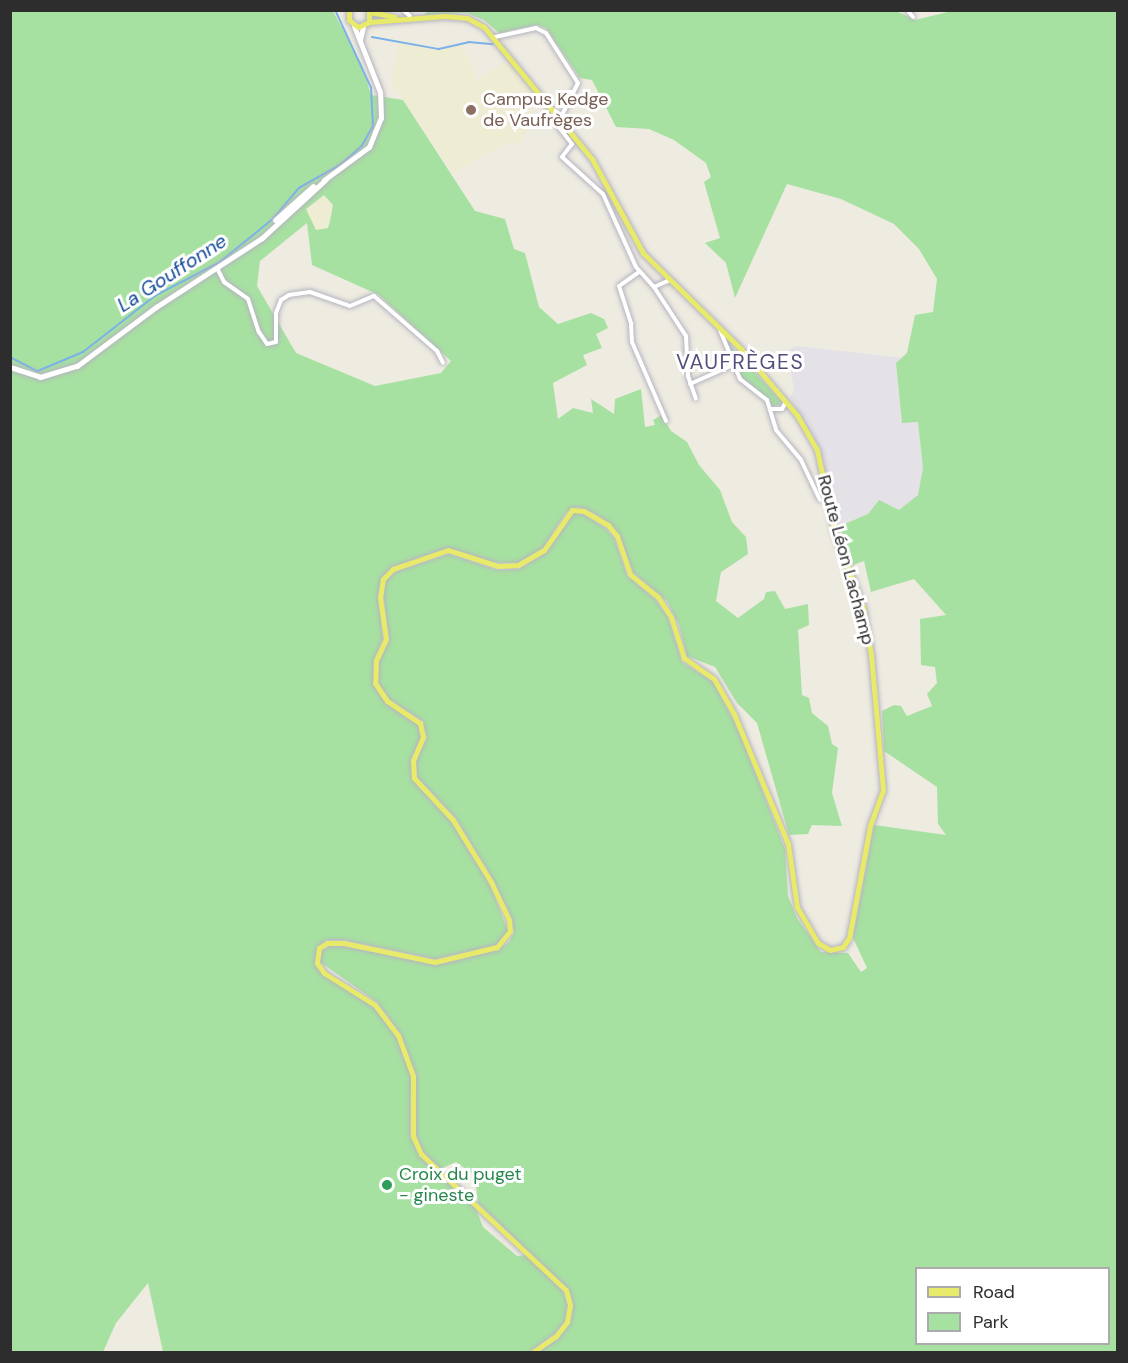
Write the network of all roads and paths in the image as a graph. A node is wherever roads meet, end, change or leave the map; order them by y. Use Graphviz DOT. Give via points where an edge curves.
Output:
graph roads {
  1 [pos="349,10"];
  2 [pos="403,10"];
  3 [pos="907,10"];
  4 [pos="370,11"];
  5 [pos="913,17"];
  6 [pos="410,18"];
  7 [pos="369,22"];
  8 [pos="354,26"];
  9 [pos="363,27"];
  10 [pos="495,37"];
  11 [pos="360,40"];
  12 [pos="559,117"];
  13 [pos="218,270"];
  14 [pos="639,272"];
  15 [pos="670,280"];
  16 [pos="654,287"];
  17 [pos="721,329"];
  18 [pos="443,363"];
  19 [pos="733,366"];
  20 [pos="10,368"];
  21 [pos="690,384"];
  22 [pos="696,399"];
  23 [pos="786,402"];
  24 [pos="771,408"];
  25 [pos="666,421"];
  26 [pos="820,500"];
  27 [pos="533,1353"];
  1 -- 8 [label="main road" via="348,18"];
  2 -- 6 [label="street"];
  3 -- 5 [label="street"];
  4 -- 6 [label="main road, Route Léon Lachamp"];
  4 -- 7 [label="main road"];
  6 -- 7 [label="main road, Route Léon Lachamp" via="376,18"];
  6 -- 10 [label="main road, Route Léon Lachamp" via="459,16"];
  7 -- 9 [label="main road"];
  8 -- 9 [label="main road"];
  8 -- 11 [label="street"];
  9 -- 11 [label="street"];
  10 -- 12 [label="main road, Route Léon Lachamp"];
  10 -- 12 [label="street" via="536,28 546,33 578,82"];
  11 -- 13 [label="street" via="378,89 381,112 369,147"];
  12 -- 14 [label="street" via="558,126 572,144 562,157 603,194"];
  12 -- 15 [label="main road, Route Léon Lachamp" via="592,159 639,247"];
  13 -- 18 [label="street" via="224,282 248,299 267,344 276,342 276,313 281,300 289,295 310,292 350,306 374,296 437,351"];
  13 -- 20 [label="street" via="156,307 65,372 40,377"];
  14 -- 16 [label="street"];
  14 -- 25 [label="street" via="619,286 635,350"];
  15 -- 16 [label="street"];
  15 -- 17 [label="main road, Route Léon Lachamp"];
  16 -- 21 [label="street" via="687,336"];
  17 -- 19 [label="street, Route Léon Lachamp"];
  17 -- 23 [label="main road, Route Léon Lachamp"];
  19 -- 21 [label="street"];
  19 -- 24 [label="street, Route Léon Lachamp" via="745,385 764,397"];
  21 -- 22 [label="street"];
  23 -- 24 [label="street" via="779,410"];
  23 -- 27 [label="main road, Route Léon Lachamp" via="807,428 817,450 835,533 863,608 872,655 883,790 870,826 849,938 839,949 821,946 796,907 788,844 746,737 721,691 710,674 684,658 671,617 658,597 630,574 608,525 584,511 572,510 544,550 518,565 498,567 448,550 387,574 380,589 386,639 376,660 375,683 387,701 420,723 423,737 413,760 414,778 453,820 491,882 510,931 497,947 440,961 327,943 319,948 317,963 324,973 375,1005 398,1035 413,1076 413,1136 421,1154 563,1286 570,1305 567,1322"];
  24 -- 26 [label="street" via="776,430 801,460"];
}
